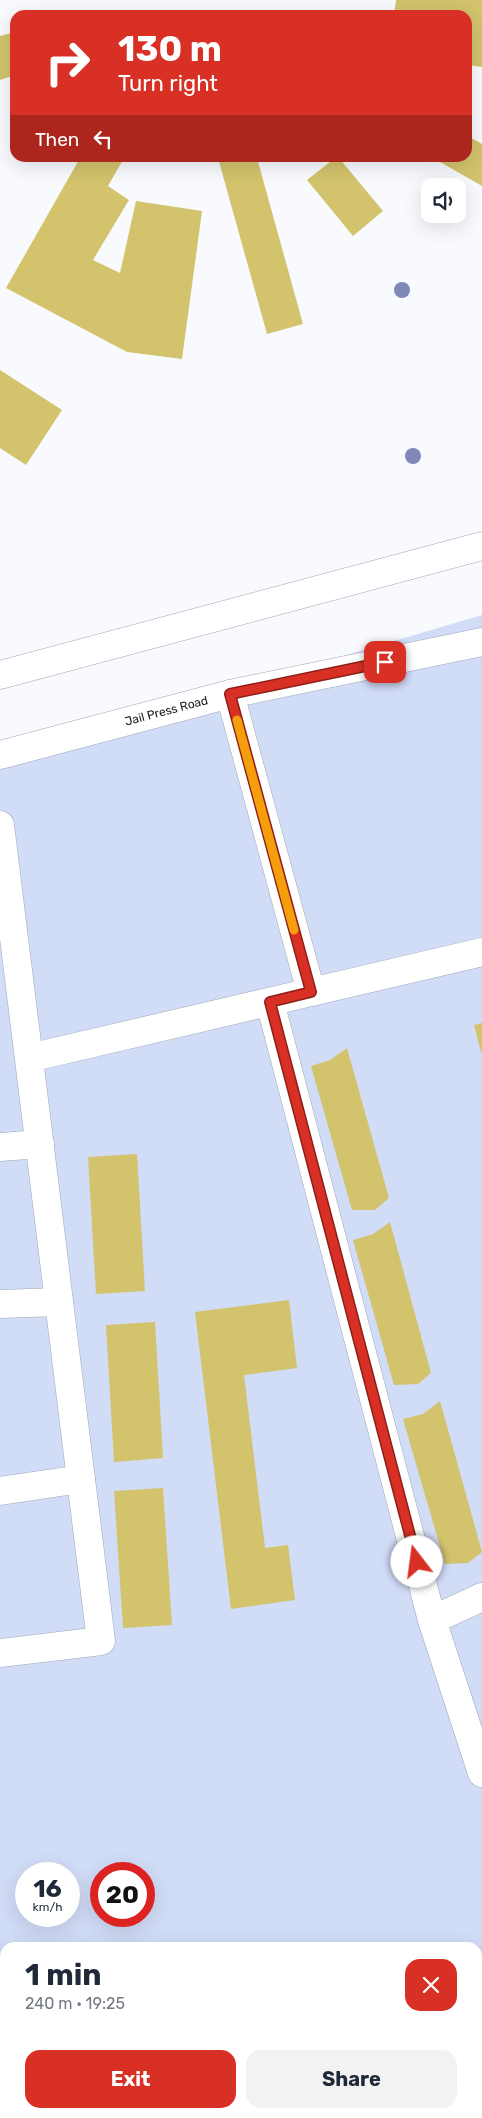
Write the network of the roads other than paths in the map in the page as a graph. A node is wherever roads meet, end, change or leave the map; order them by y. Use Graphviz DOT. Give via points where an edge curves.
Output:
graph roads {
  1 [pos="482,546"];
  2 [pos="482,642"];
  3 [pos="0,675"];
  4 [pos="230,694"];
  5 [pos="0,756"];
  6 [pos="0,825"];
  7 [pos="482,952"];
  8 [pos="311,992"];
  9 [pos="270,1002"];
  10 [pos="29,1058"];
  11 [pos="40,1144"];
  12 [pos="0,1147"];
  13 [pos="59,1302"];
  14 [pos="0,1304"];
  15 [pos="81,1479"];
  16 [pos="0,1491"];
  17 [pos="482,1597"];
  18 [pos="432,1620"];
  19 [pos="0,1654"];
  20 [pos="482,1773"];
  1 -- 3 [label="lane"];
  2 -- 4 [label="lane, Jail Press Road"];
  4 -- 5 [label="lane, Jail Press Road"];
  4 -- 8 [label="lane"];
  6 -- 10 [label="lane"];
  7 -- 8 [label="lane"];
  8 -- 9 [label="lane"];
  9 -- 10 [label="lane"];
  9 -- 18 [label="lane"];
  10 -- 11 [label="lane"];
  11 -- 12 [label="lane"];
  11 -- 13 [label="lane"];
  13 -- 14 [label="lane"];
  13 -- 15 [label="lane"];
  15 -- 16 [label="lane"];
  15 -- 19 [label="lane" via="101,1641"];
  17 -- 18 [label="lane"];
  18 -- 20 [label="lane"];
}
